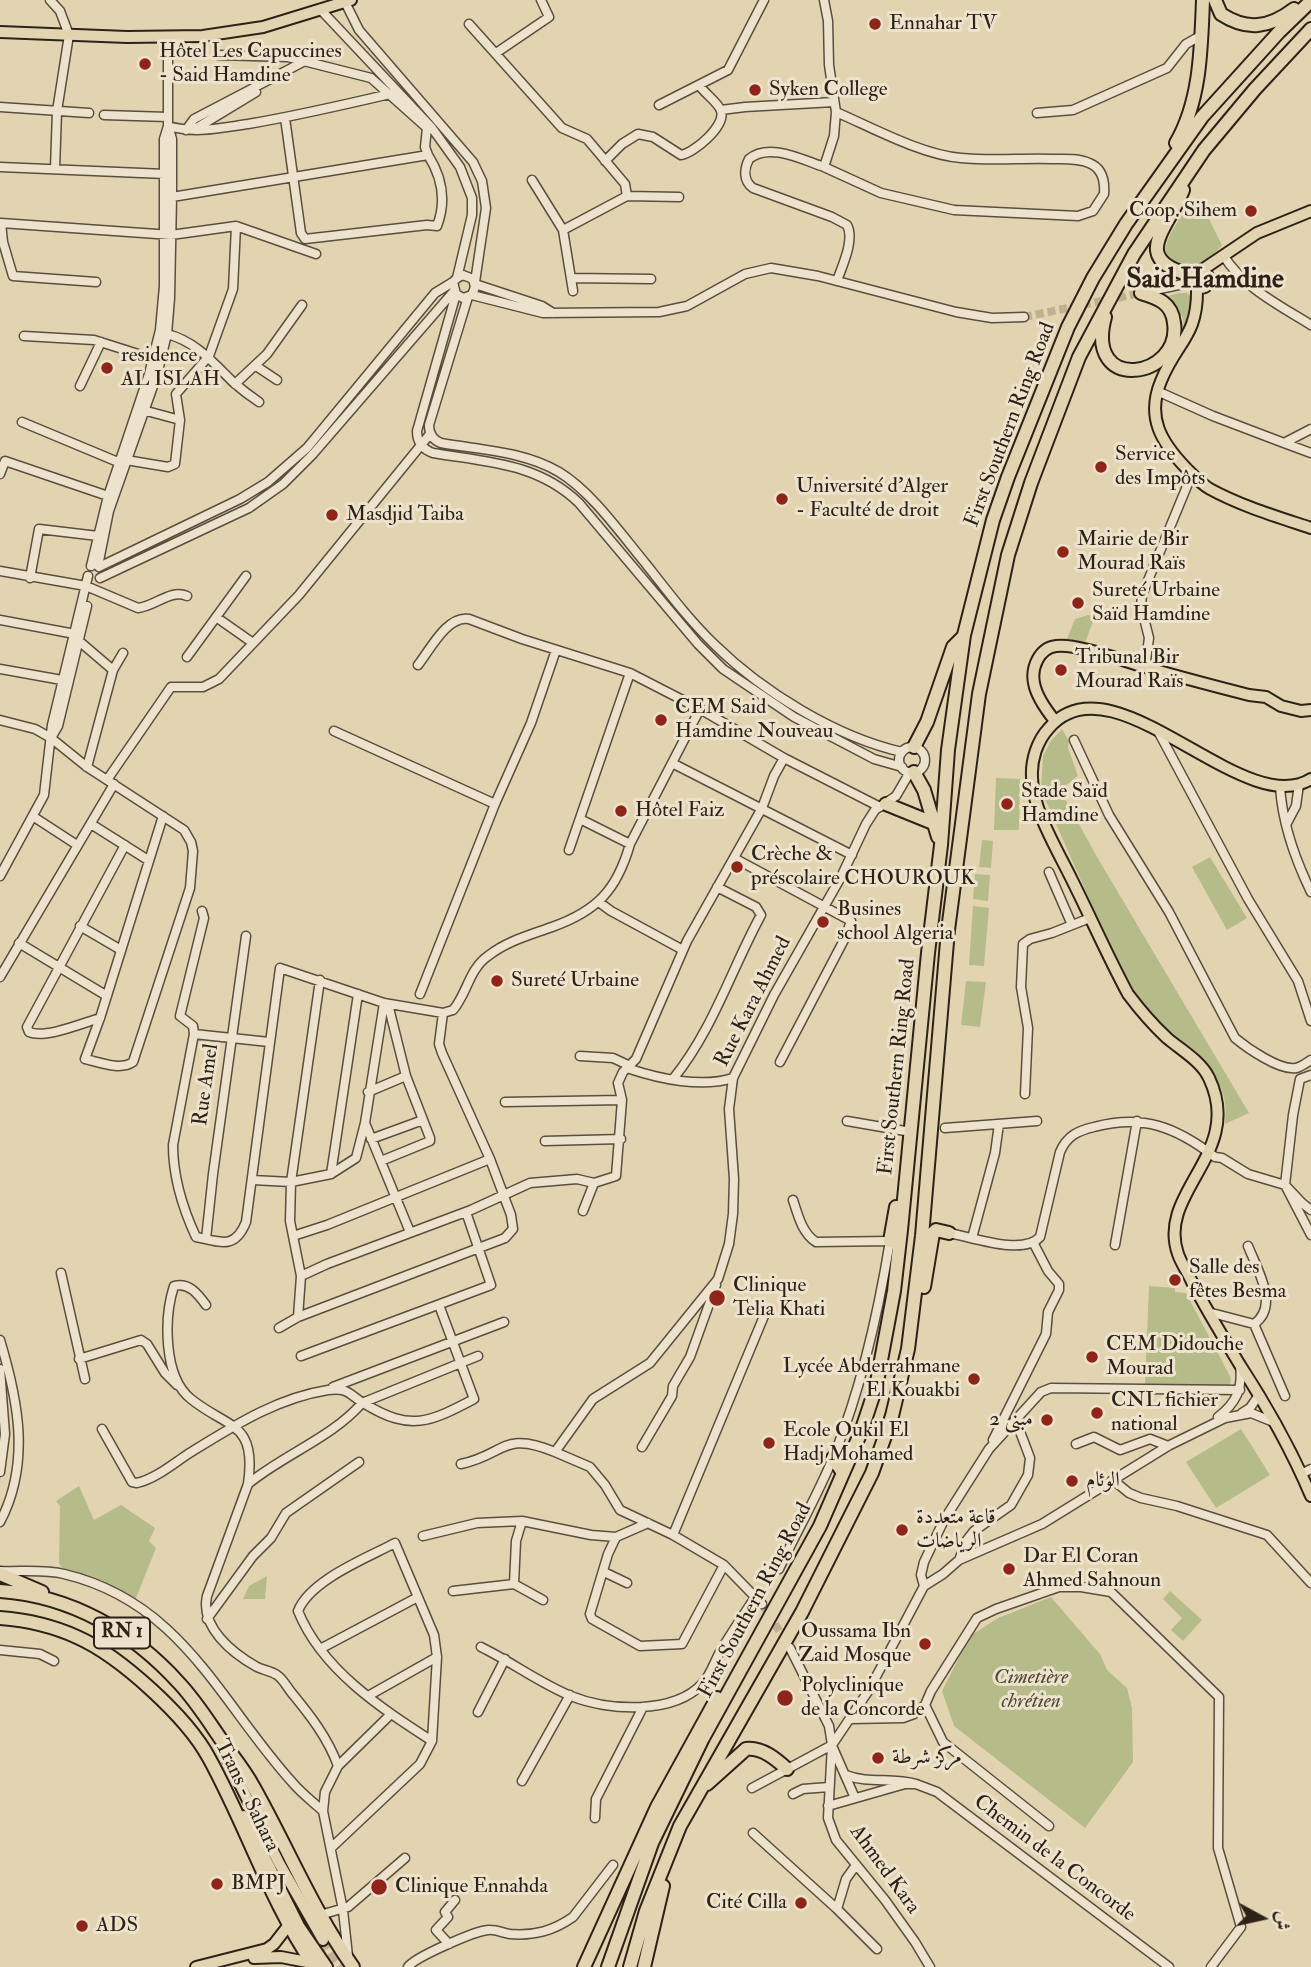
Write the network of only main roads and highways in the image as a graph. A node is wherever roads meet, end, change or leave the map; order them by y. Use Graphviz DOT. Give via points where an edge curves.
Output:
graph roads {
  1 [pos="1203,0"];
  2 [pos="1215,0"];
  3 [pos="1305,0"];
  4 [pos="348,1"];
  5 [pos="1311,1"];
  6 [pos="1311,29"];
  7 [pos="0,32"];
  8 [pos="1185,177"];
  9 [pos="1146,197"];
  10 [pos="1311,211"];
  11 [pos="1200,280"];
  12 [pos="1141,293"];
  13 [pos="1108,303"];
  14 [pos="1311,528"];
  15 [pos="964,635"];
  16 [pos="1311,710"];
  17 [pos="1055,720"];
  18 [pos="908,749"];
  19 [pos="907,770"];
  20 [pos="1306,784"];
  21 [pos="883,806"];
  22 [pos="933,822"];
  23 [pos="941,845"];
  24 [pos="910,1135"];
  25 [pos="949,1233"];
  26 [pos="890,1241"];
  27 [pos="911,1327"];
  28 [pos="833,1458"];
  29 [pos="1306,1472"];
  30 [pos="844,1473"];
  31 [pos="1311,1496"];
  32 [pos="0,1572"];
  33 [pos="0,1591"];
  34 [pos="80,1609"];
  35 [pos="0,1618"];
  36 [pos="766,1626"];
  37 [pos="212,1726"];
  38 [pos="209,1757"];
  39 [pos="787,1769"];
  40 [pos="697,1794"];
  41 [pos="680,1826"];
  42 [pos="288,1926"];
  43 [pos="323,1940"];
  44 [pos="234,1959"];
  45 [pos="285,1962"];
  46 [pos="314,1965"];
  47 [pos="353,1965"];
  48 [pos="196,1967"];
  49 [pos="327,1967"];
  50 [pos="583,1967"];
  51 [pos="608,1967"];
  52 [pos="630,1967"];
  53 [pos="644,1967"];
  1 -- 9 [label="highway" via="1193,97 1183,131 1153,177"];
  2 -- 3 [label="highway" via="1221,14 1233,22 1259,27"];
  4 -- 7 [label="main road" via="263,27 204,36"];
  5 -- 9 [label="highway, First Southern Ring Road" via="1202,117"];
  6 -- 8 [label="highway, First Southern Ring Road" via="1255,89"];
  8 -- 11 [label="highway" via="1156,251 1172,270"];
  8 -- 13 [label="highway, First Southern Ring Road"];
  9 -- 15 [label="highway, First Southern Ring Road" via="1093,278 1045,379 993,520"];
  10 -- 11 [label="main road" via="1257,233 1223,255"];
  11 -- 14 [label="main road" via="1189,333 1157,391 1160,436 1208,488"];
  12 -- 13 [label="highway" via="1162,299 1174,317 1175,330 1165,354 1142,369 1122,368 1102,350"];
  13 -- 27 [label="highway, First Southern Ring Road" via="1067,382 1035,471 1008,555 990,634 948,930 938,1127"];
  15 -- 18 [label="highway" via="953,647 926,722"];
  15 -- 23 [label="highway, First Southern Ring Road"];
  16 -- 17 [label="main road" via="1052,646 1038,658 1033,676 1037,692"];
  17 -- 20 [label="main road" via="1078,710 1104,709 1125,715 1245,776 1280,786"];
  17 -- 29 [label="main road" via="1035,753 1031,778 1044,820 1138,1009 1207,1074 1219,1114 1209,1153 1180,1207 1175,1226 1177,1253"];
  19 -- 22 [label="highway" via="924,790"];
  21 -- 22 [label="highway"];
  22 -- 23 [label="highway"];
  23 -- 24 [label="highway, First Southern Ring Road"];
  24 -- 26 [label="highway"];
  24 -- 30 [label="highway, First Southern Ring Road" via="886,1342 876,1387"];
  25 -- 27 [label="highway" via="933,1233 923,1300"];
  27 -- 40 [label="highway, First Southern Ring Road" via="892,1416 872,1473 797,1621"];
  28 -- 30 [label="highway"];
  29 -- 31 [label="main road"];
  30 -- 36 [label="highway, First Southern Ring Road"];
  32 -- 34 [label="highway"];
  33 -- 34 [label="highway, Trans - Sahara / RN 1" via="48,1598"];
  34 -- 37 [label="highway, Trans - Sahara / RN 1" via="115,1628 159,1662"];
  35 -- 38 [label="highway, Trans - Sahara / RN 1" via="49,1627 100,1650 174,1712"];
  36 -- 50 [label="highway" via="730,1676 680,1762"];
  36 -- 51 [label="highway, First Southern Ring Road" via="675,1793 635,1886"];
  37 -- 43 [label="main road, Trans - Sahara / RN 1" via="279,1863"];
  37 -- 47 [label="highway, Trans - Sahara / RN 1" via="252,1784 320,1915"];
  38 -- 42 [label="highway, Trans - Sahara / RN 1"];
  38 -- 49 [label="main road, RN 1" via="231,1790 299,1926"];
  39 -- 40 [label="highway" via="759,1751 746,1749"];
  40 -- 41 [label="highway, First Southern Ring Road"];
  41 -- 52 [label="highway, First Southern Ring Road" via="646,1911"];
  41 -- 53 [label="highway"];
  42 -- 44 [label="main road" via="271,1947"];
  42 -- 46 [label="highway, Trans - Sahara / RN 1"];
  44 -- 45 [label="main road"];
  44 -- 48 [label="main road"];
  45 -- 46 [label="main road"];
}
